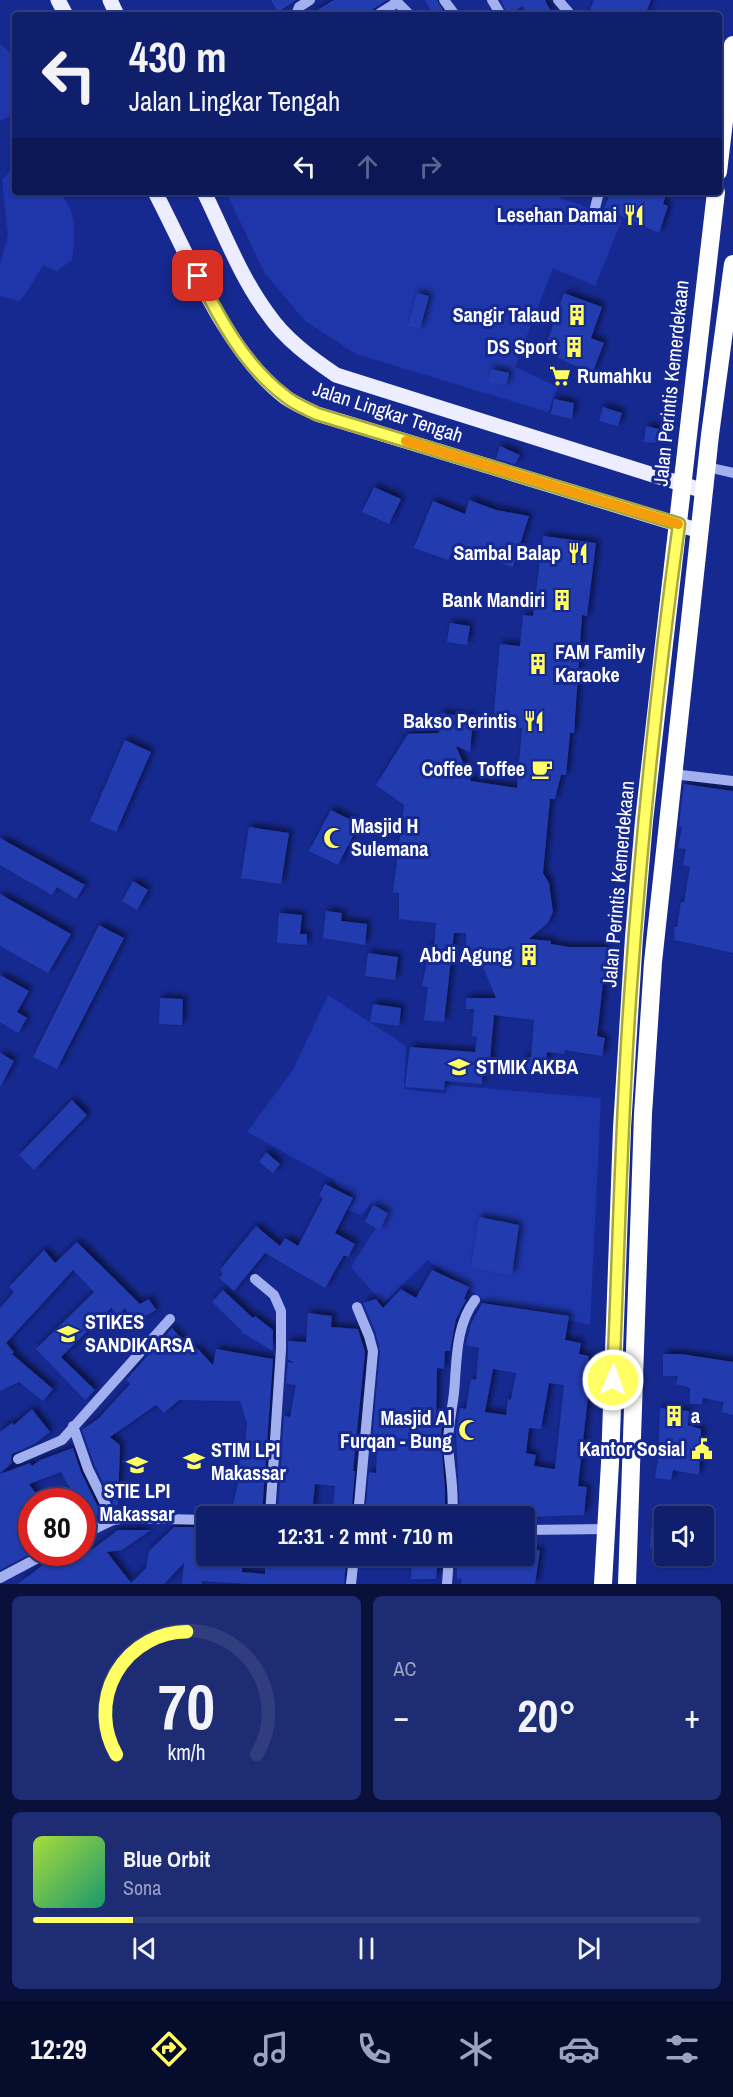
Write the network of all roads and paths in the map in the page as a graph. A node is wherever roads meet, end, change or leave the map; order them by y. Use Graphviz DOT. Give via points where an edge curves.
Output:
graph roads {
  1 [pos="310,0"];
  2 [pos="396,2"];
  3 [pos="297,12"];
  4 [pos="381,12"];
  5 [pos="733,45"];
  6 [pos="723,96"];
  7 [pos="722,111"];
  8 [pos="157,195"];
  9 [pos="205,195"];
  10 [pos="598,195"];
  11 [pos="716,195"];
  12 [pos="595,208"];
  13 [pos="733,264"];
  14 [pos="730,314"];
  15 [pos="707,467"];
  16 [pos="733,474"];
  17 [pos="681,483"];
  18 [pos="704,490"];
  19 [pos="679,524"];
  20 [pos="700,531"];
  21 [pos="673,774"];
  22 [pos="733,781"];
  23 [pos="255,1279"];
  24 [pos="475,1300"];
  25 [pos="357,1307"];
  26 [pos="170,1319"];
  27 [pos="74,1426"];
  28 [pos="18,1459"];
  29 [pos="271,1506"];
  30 [pos="359,1506"];
  31 [pos="452,1506"];
  32 [pos="113,1520"];
  33 [pos="196,1520"];
  34 [pos="96,1528"];
  35 [pos="606,1529"];
  36 [pos="535,1530"];
  37 [pos="23,1566"];
  38 [pos="353,1566"];
  39 [pos="448,1566"];
  40 [pos="0,1578"];
  41 [pos="351,1584"];
  42 [pos="447,1584"];
  43 [pos="603,1584"];
  44 [pos="627,1584"];
  1 -- 3 [label="street"];
  2 -- 4 [label="street"];
  5 -- 6 [label="highway"];
  6 -- 7 [label="highway"];
  8 -- 19 [label="main road, Jalan Lingkar Tengah" via="220,318 260,374 286,398 317,414"];
  9 -- 17 [label="main road, Jalan Lingkar Tengah" via="268,316 309,357 336,375"];
  10 -- 12 [label="street"];
  11 -- 17 [label="highway, Jalan Perintis Kemerdekaan"];
  13 -- 14 [label="highway"];
  14 -- 15 [label="highway"];
  15 -- 16 [label="street"];
  15 -- 18 [label="highway"];
  17 -- 18 [label="main road, Jalan Lingkar Tengah"];
  17 -- 19 [label="highway, Jalan Perintis Kemerdekaan"];
  18 -- 20 [label="highway"];
  19 -- 20 [label="main road, Jalan Lingkar Tengah"];
  19 -- 35 [label="highway, Jalan Perintis Kemerdekaan" via="644,821 630,988"];
  20 -- 21 [label="highway"];
  21 -- 22 [label="street"];
  21 -- 44 [label="highway" via="653,962 643,1114"];
  23 -- 29 [label="street" via="277,1300 281,1311"];
  24 -- 31 [label="street" via="460,1334 449,1427"];
  25 -- 30 [label="street" via="373,1352"];
  26 -- 27 [label="street"];
  27 -- 28 [label="street" via="62,1440"];
  27 -- 32 [label="street" via="88,1469"];
  32 -- 33 [label="street"];
  32 -- 34 [label="street"];
  35 -- 36 [label="street"];
  35 -- 43 [label="highway, Jalan Perintis Kemerdekaan"];
  37 -- 40 [label="street"];
  38 -- 41 [label="street"];
  39 -- 42 [label="street"];
}
